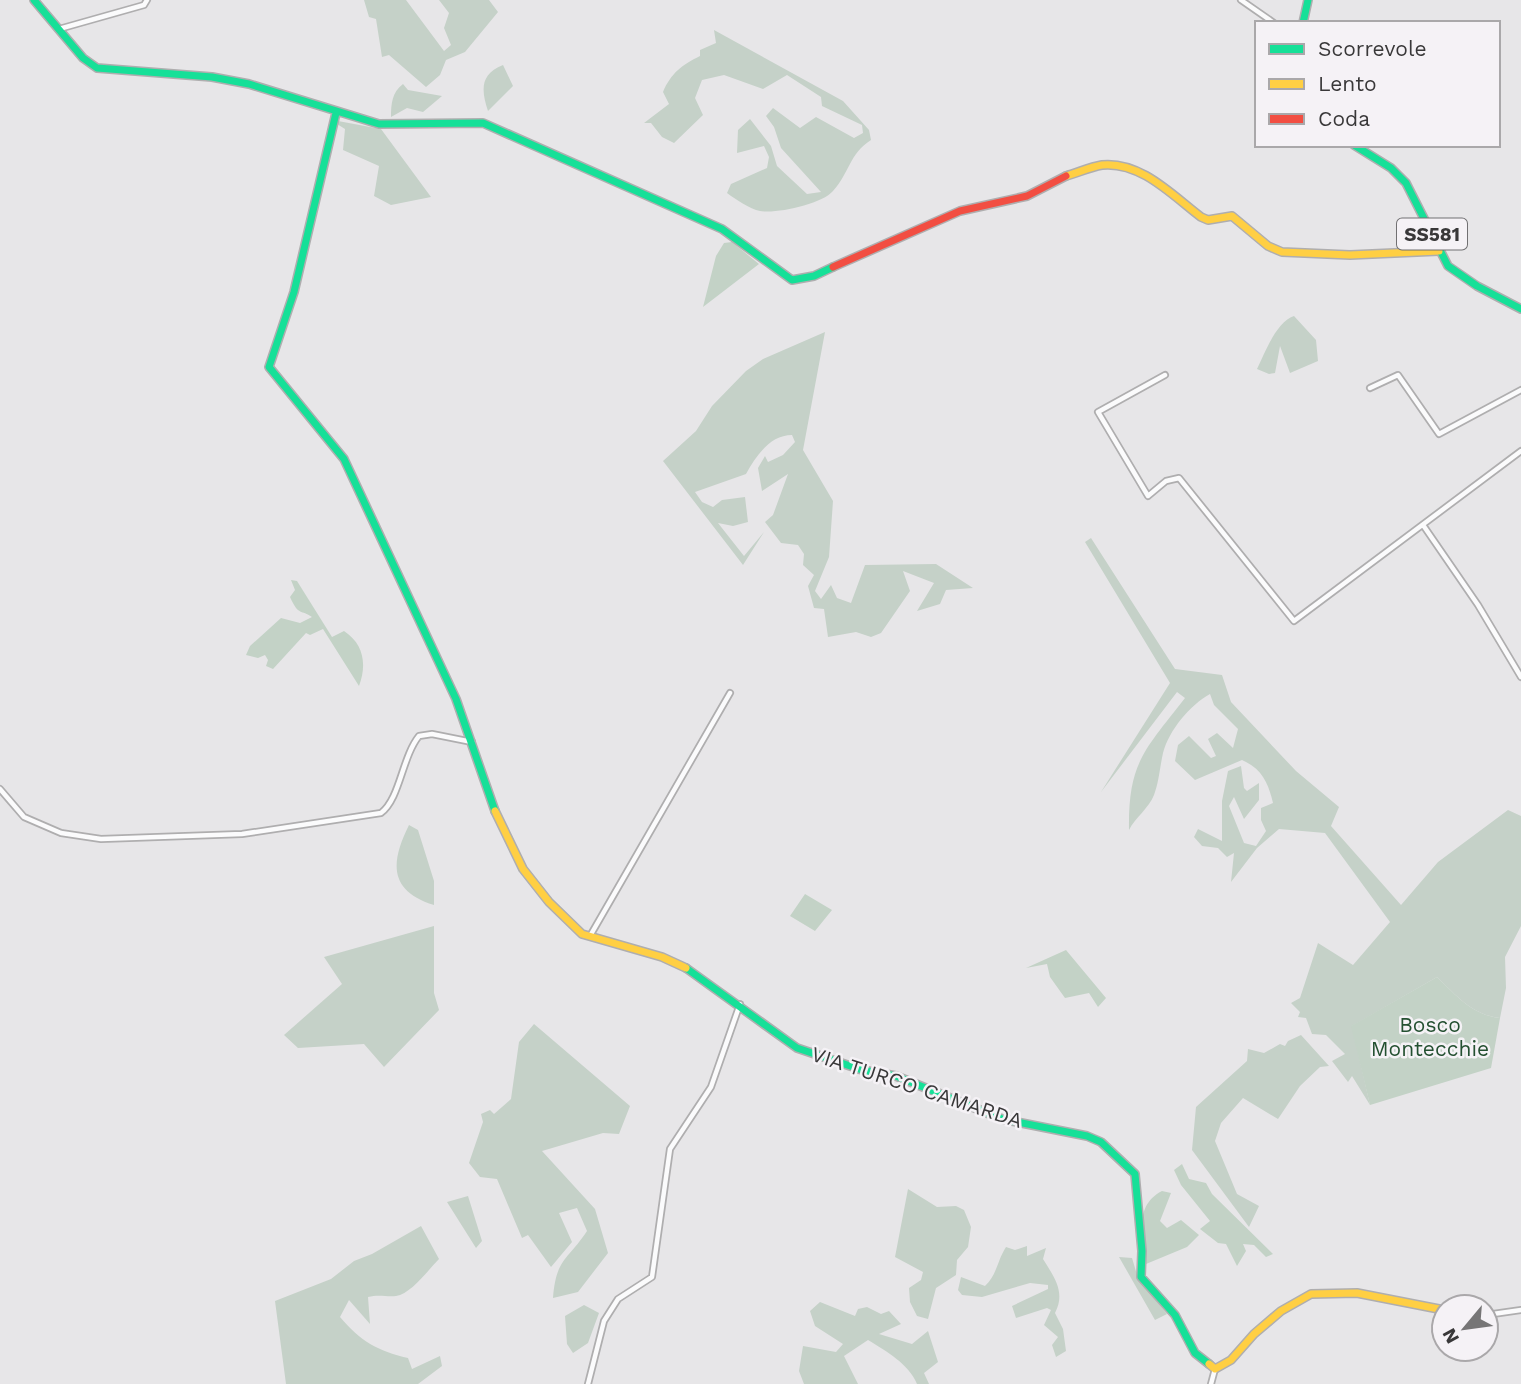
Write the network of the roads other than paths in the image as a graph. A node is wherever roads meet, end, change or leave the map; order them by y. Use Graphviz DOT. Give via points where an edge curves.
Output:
graph roads {
  1 [pos="34,0"];
  2 [pos="147,0"];
  3 [pos="1241,0"];
  4 [pos="1308,0"];
  5 [pos="1271,21"];
  6 [pos="1303,21"];
  7 [pos="59,29"];
  8 [pos="336,113"];
  9 [pos="1357,147"];
  10 [pos="1439,251"];
  11 [pos="1521,309"];
  12 [pos="1165,375"];
  13 [pos="1370,388"];
  14 [pos="1521,390"];
  15 [pos="1521,451"];
  16 [pos="1423,526"];
  17 [pos="1521,677"];
  18 [pos="730,693"];
  19 [pos="473,742"];
  20 [pos="0,789"];
  21 [pos="589,937"];
  22 [pos="740,1004"];
  23 [pos="1430,1307"];
  24 [pos="1521,1310"];
  25 [pos="1500,1313"];
  26 [pos="1215,1369"];
  27 [pos="588,1384"];
  28 [pos="1211,1384"];
  1 -- 7 [label="street"];
  2 -- 7 [label="street" via="144,5"];
  3 -- 5 [label="street"];
  4 -- 6 [label="street"];
  7 -- 8 [label="street" via="89,64 107,70 212,77 249,84"];
  8 -- 10 [label="street" via="379,124 483,123 722,229 792,279 814,276 960,211 1027,197 1053,180 1103,165 1151,178 1208,220 1233,216 1273,250 1350,255"];
  8 -- 19 [label="street, VIA TURCO CAMARDA" via="294,292 269,367 344,459"];
  9 -- 10 [label="street, SS581" via="1406,183"];
  10 -- 11 [label="street, SS581" via="1458,274"];
  12 -- 16 [label="street" via="1098,412 1148,496 1166,481 1179,478 1294,621"];
  13 -- 14 [label="street" via="1398,375 1439,434"];
  15 -- 16 [label="street"];
  16 -- 17 [label="street"];
  18 -- 21 [label="street"];
  19 -- 20 [label="street" via="419,736 407,753 390,804 381,813 242,834 114,840 72,836 19,814"];
  19 -- 21 [label="street, VIA TURCO CAMARDA" via="499,823 523,869 549,902"];
  21 -- 22 [label="street, VIA TURCO CAMARDA" via="662,957 705,978"];
  22 -- 26 [label="street, VIA TURCO CAMARDA" via="797,1048 896,1076 1002,1119 1101,1142 1135,1174 1141,1277 1175,1315 1195,1353"];
  22 -- 27 [label="street" via="711,1087 670,1149 652,1277 618,1299 604,1321"];
  23 -- 26 [label="street" via="1358,1294 1312,1294 1286,1309 1224,1367"];
  24 -- 25 [label="street"];
  26 -- 28 [label="street"];
}
